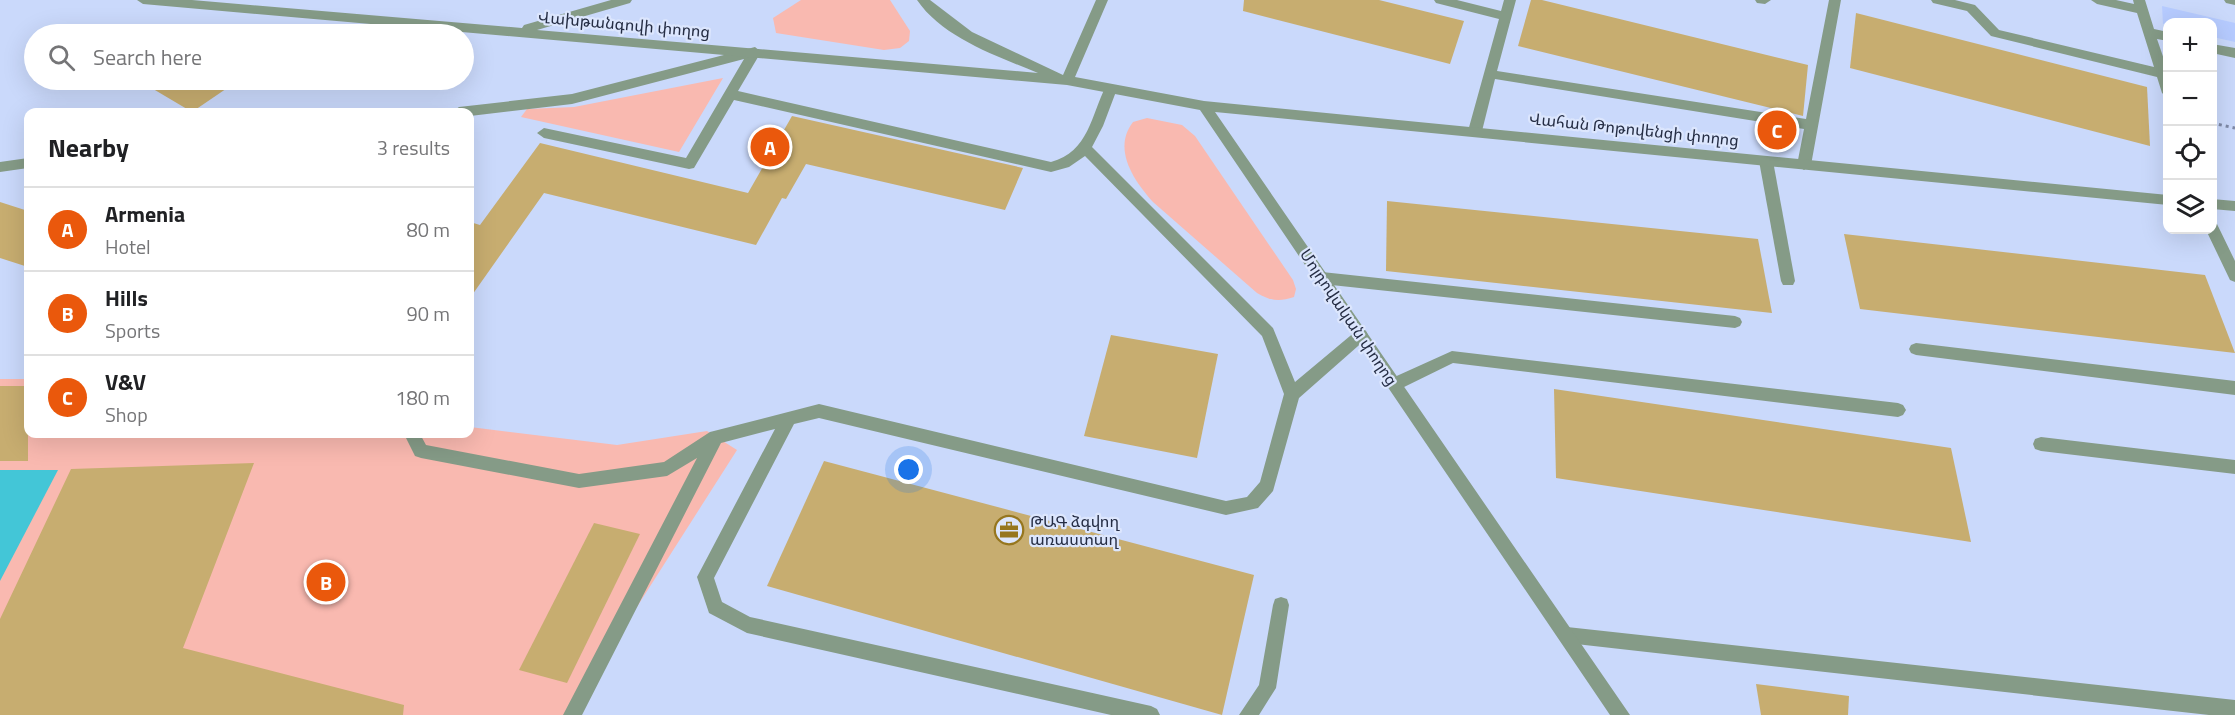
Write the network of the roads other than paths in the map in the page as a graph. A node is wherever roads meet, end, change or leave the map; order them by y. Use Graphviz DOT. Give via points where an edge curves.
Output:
graph roads {
  1 [pos="143,0"];
  2 [pos="626,0"];
  3 [pos="923,0"];
  4 [pos="1102,0"];
  5 [pos="1440,0"];
  6 [pos="1510,0"];
  7 [pos="1835,0"];
  8 [pos="1937,0"];
  9 [pos="2097,0"];
  10 [pos="2230,0"];
  11 [pos="170,1"];
  12 [pos="2235,1"];
  13 [pos="2141,5"];
  14 [pos="1505,16"];
  15 [pos="437,24"];
  16 [pos="474,27"];
  17 [pos="518,31"];
  18 [pos="2149,32"];
  19 [pos="2163,36"];
  20 [pos="2217,49"];
  21 [pos="755,52"];
  22 [pos="2235,53"];
  23 [pos="1490,74"];
  24 [pos="2162,74"];
  25 [pos="2163,77"];
  26 [pos="1067,80"];
  27 [pos="1111,89"];
  28 [pos="730,94"];
  29 [pos="1204,106"];
  30 [pos="474,110"];
  31 [pos="1811,125"];
  32 [pos="1475,131"];
  33 [pos="544,133"];
  34 [pos="1086,149"];
  35 [pos="1766,161"];
  36 [pos="24,163"];
  37 [pos="1803,165"];
  38 [pos="0,166"];
  39 [pos="2163,200"];
  40 [pos="2217,205"];
  41 [pos="2235,207"];
  42 [pos="2215,234"];
  43 [pos="2235,276"];
  44 [pos="1322,278"];
  45 [pos="1788,281"];
  46 [pos="1735,322"];
  47 [pos="1361,335"];
  48 [pos="1916,349"];
  49 [pos="1395,384"];
  50 [pos="2235,388"];
  51 [pos="1292,394"];
  52 [pos="1898,410"];
  53 [pos="789,418"];
  54 [pos="716,437"];
  55 [pos="414,438"];
  56 [pos="2041,444"];
  57 [pos="2235,467"];
  58 [pos="1281,605"];
  59 [pos="1567,635"];
  60 [pos="2235,709"];
  61 [pos="572,715"];
  62 [pos="1151,715"];
  63 [pos="1248,715"];
  64 [pos="1621,715"];
  1 -- 11 [label="street, Վախթանգովի փողոց"];
  2 -- 17 [label="street"];
  3 -- 26 [label="street" via="943,20 976,42"];
  4 -- 26 [label="street"];
  5 -- 14 [label="street"];
  6 -- 14 [label="street"];
  7 -- 31 [label="street"];
  8 -- 24 [label="street" via="1971,8 1995,33"];
  9 -- 13 [label="street"];
  10 -- 12 [label="street"];
  11 -- 15 [label="street, Վախթանգովի փողոց"];
  13 -- 18 [label="street"];
  14 -- 23 [label="street"];
  16 -- 17 [label="street, Վախթանգովի փողոց"];
  17 -- 21 [label="street, Վախթանգովի փողոց"];
  18 -- 19 [label="street"];
  18 -- 24 [label="street"];
  20 -- 22 [label="street"];
  21 -- 26 [label="street, Վախթանգովի փողոց"];
  21 -- 28 [label="street"];
  21 -- 30 [label="street" via="572,99"];
  23 -- 31 [label="street"];
  23 -- 32 [label="street"];
  24 -- 25 [label="street"];
  26 -- 27 [label="street"];
  27 -- 29 [label="street"];
  27 -- 34 [label="street"];
  28 -- 33 [label="street" via="689,164"];
  28 -- 34 [label="street" via="1051,167 1067,163"];
  29 -- 32 [label="street, Վահան Թոթովենցի փողոց"];
  29 -- 44 [label="street, Մոլդովական փողոց"];
  31 -- 37 [label="street"];
  32 -- 35 [label="street, Վահան Թոթովենցի փողոց"];
  34 -- 51 [label="street" via="1268,332"];
  35 -- 37 [label="street, Վահան Թոթովենցի փողոց"];
  35 -- 45 [label="street"];
  36 -- 38 [label="street"];
  37 -- 39 [label="street, Վահան Թոթովենցի փողոց"];
  40 -- 41 [label="street"];
  42 -- 43 [label="street"];
  44 -- 46 [label="street"];
  44 -- 47 [label="street, Մոլդովական փողոց"];
  47 -- 49 [label="street, Մոլդովական փողոց"];
  47 -- 51 [label="street"];
  48 -- 50 [label="street"];
  49 -- 52 [label="street" via="1452,357"];
  49 -- 59 [label="street, Մոլդովական փողոց"];
  51 -- 53 [label="street" via="1267,486 1252,503 1226,508 819,411"];
  53 -- 54 [label="street"];
  53 -- 62 [label="street" via="705,577 716,607 747,625"];
  54 -- 55 [label="street" via="667,469 579,481 421,451"];
  54 -- 61 [label="street"];
  56 -- 57 [label="street"];
  58 -- 63 [label="street" via="1267,688"];
  59 -- 60 [label="street"];
  59 -- 64 [label="street, Մոլդովական փողոց"];
}
